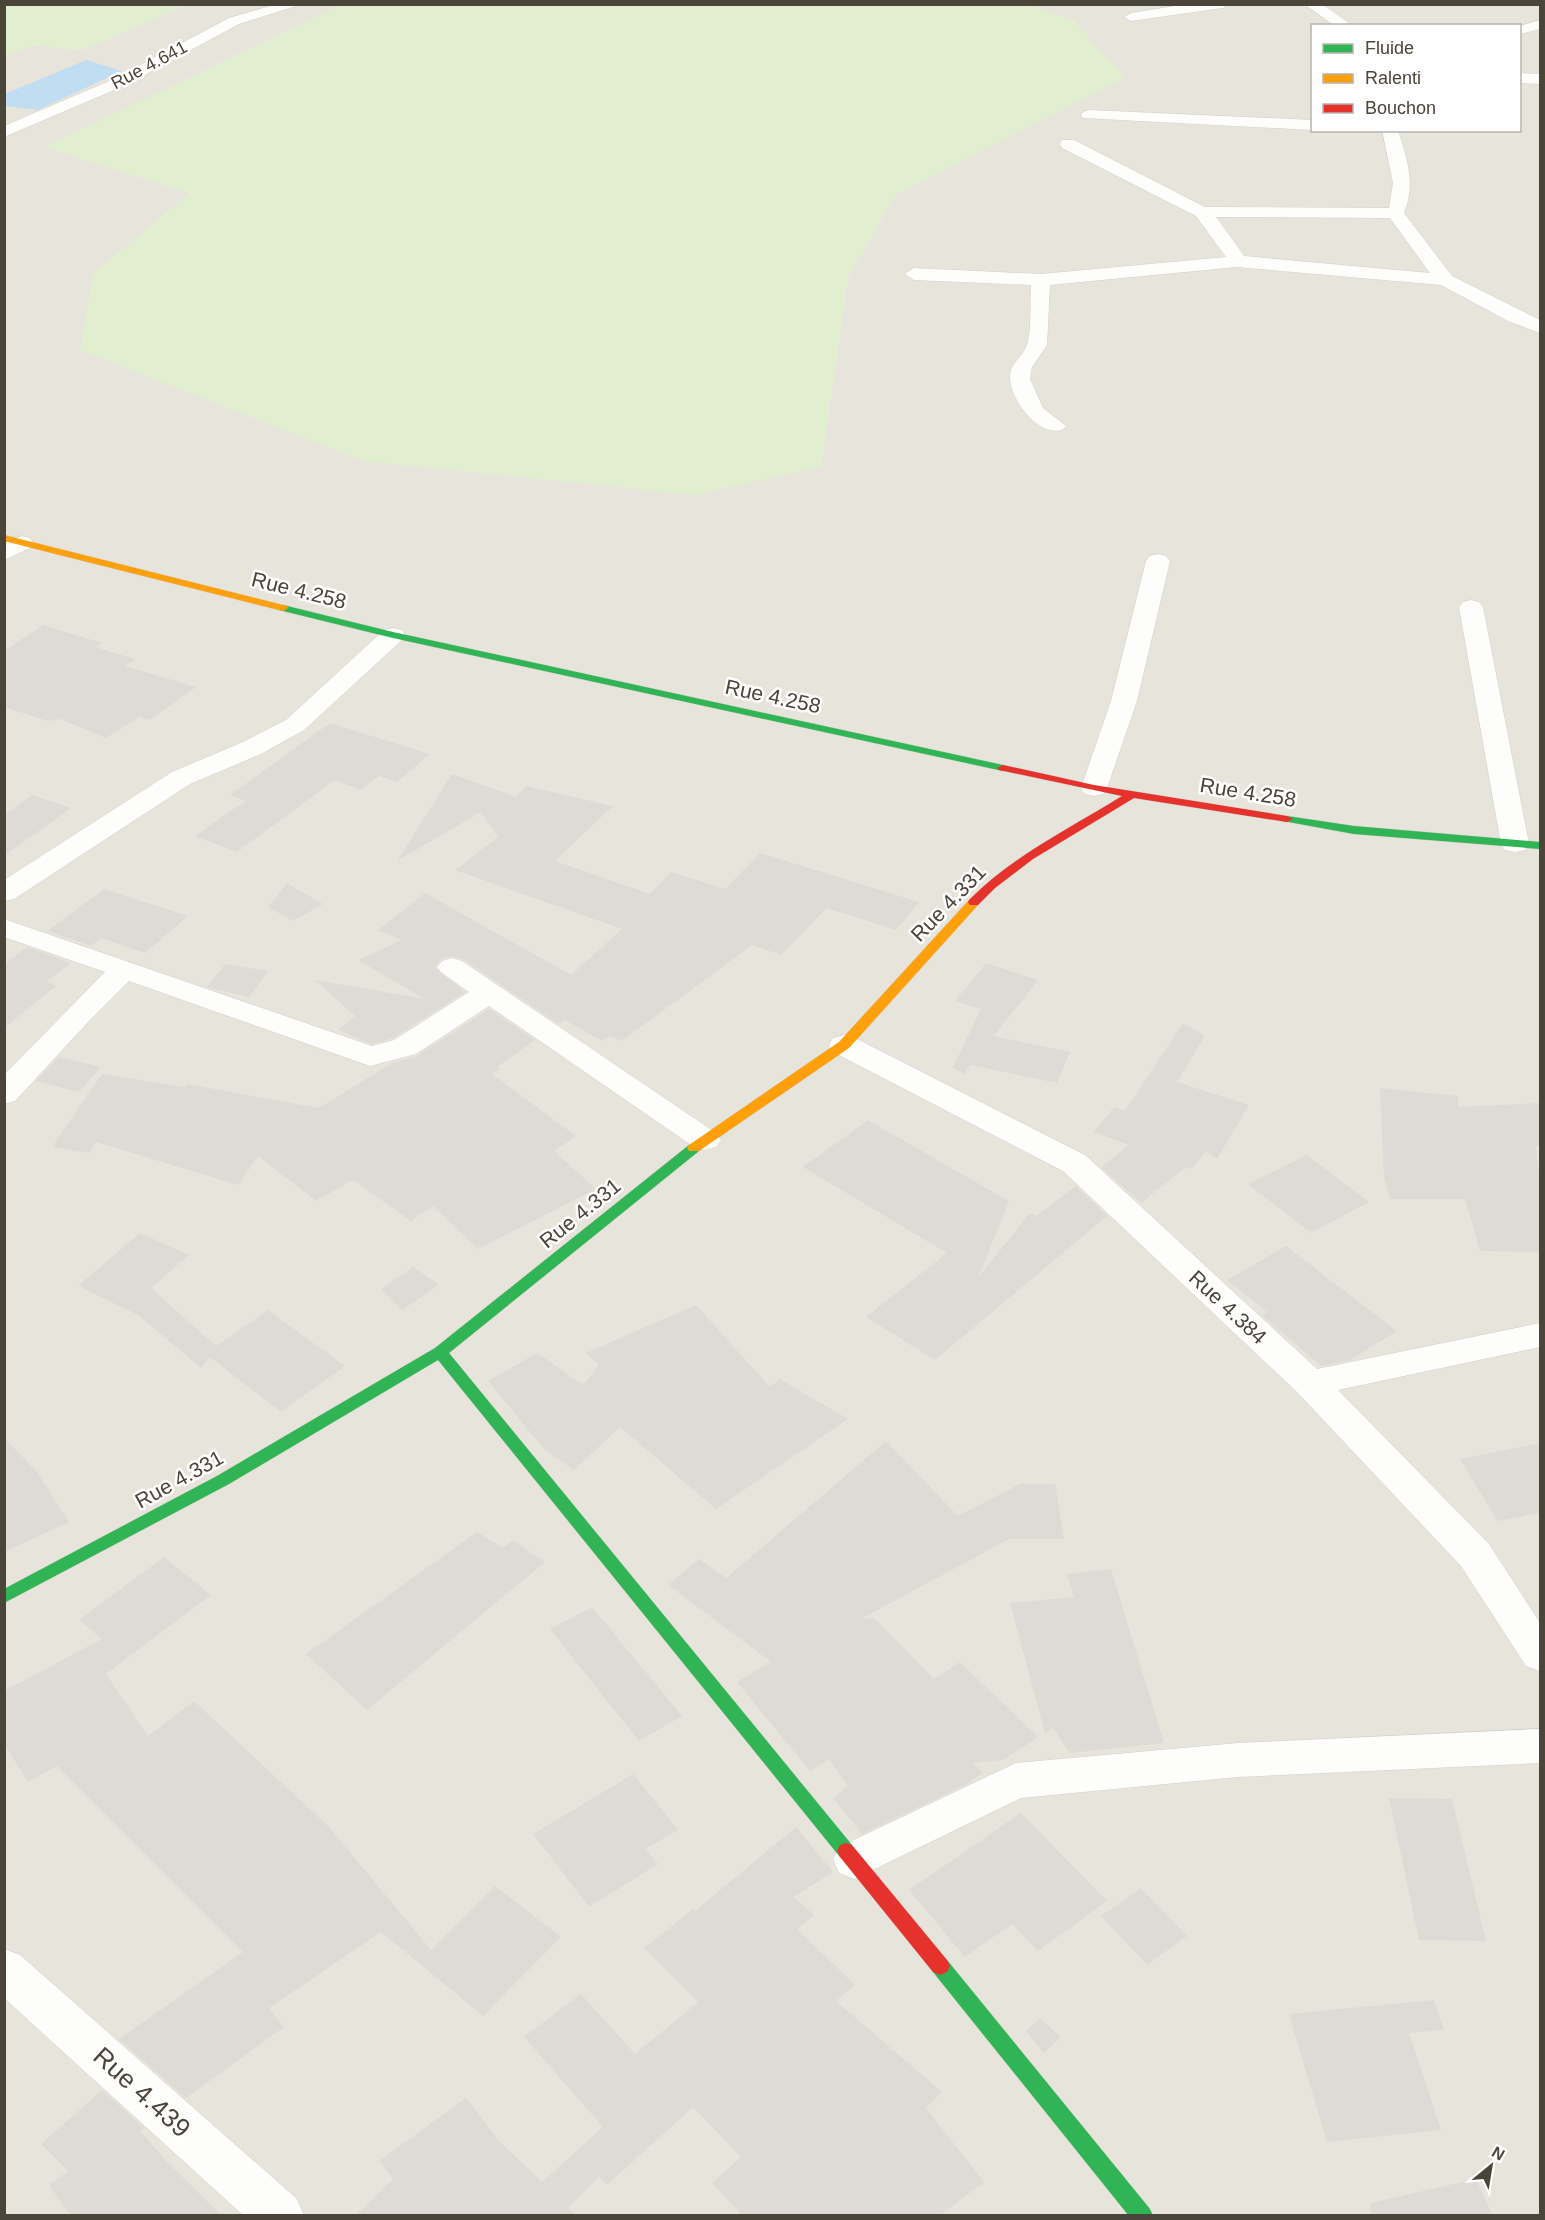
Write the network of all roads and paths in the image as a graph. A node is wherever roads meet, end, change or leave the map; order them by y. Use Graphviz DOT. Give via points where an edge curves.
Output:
graph roads {
  1 [pos="296,4"];
  2 [pos="1223,4"];
  3 [pos="1311,4"];
  4 [pos="1131,17"];
  5 [pos="1343,24"];
  6 [pos="1540,25"];
  7 [pos="1521,30"];
  8 [pos="1521,78"];
  9 [pos="1540,79"];
  10 [pos="1089,115"];
  11 [pos="1311,125"];
  12 [pos="4,132"];
  13 [pos="1391,132"];
  14 [pos="1068,144"];
  15 [pos="1202,212"];
  16 [pos="1395,213"];
  17 [pos="1237,261"];
  18 [pos="914,274"];
  19 [pos="1041,280"];
  20 [pos="1445,280"];
  21 [pos="1540,327"];
  22 [pos="1055,426"];
  23 [pos="10,545"];
  24 [pos="1158,561"];
  25 [pos="1471,607"];
  26 [pos="393,635"];
  27 [pos="1094,788"];
  28 [pos="1131,795"];
  29 [pos="1528,845"];
  30 [pos="4,893"];
  31 [pos="4,927"];
  32 [pos="452,967"];
  33 [pos="123,971"];
  34 [pos="490,992"];
  35 [pos="844,1045"];
  36 [pos="4,1094"];
  37 [pos="705,1140"];
  38 [pos="1540,1335"];
  39 [pos="440,1352"];
  40 [pos="1311,1383"];
  41 [pos="4,1597"];
  42 [pos="1540,1655"];
  43 [pos="1540,1746"];
  44 [pos="854,1860"];
  45 [pos="4,1969"];
  46 [pos="280,2216"];
  47 [pos="1143,2216"];
  1 -- 12 [label="street, Rue 4.641" via="234,21 120,82"];
  2 -- 4 [label="street"];
  3 -- 5 [label="street"];
  6 -- 7 [label="street"];
  8 -- 9 [label="street"];
  10 -- 11 [label="street"];
  13 -- 16 [label="street" via="1402,176 1400,204"];
  14 -- 15 [label="street"];
  15 -- 16 [label="street"];
  15 -- 17 [label="street"];
  16 -- 20 [label="street"];
  17 -- 19 [label="street"];
  17 -- 20 [label="street"];
  18 -- 19 [label="street"];
  19 -- 22 [label="street" via="1037,345 1022,367 1020,379 1034,411"];
  20 -- 21 [label="street" via="1515,318"];
  23 -- 26 [label="main road, Rue 4.258"];
  24 -- 27 [label="street" via="1124,701"];
  25 -- 29 [label="street"];
  26 -- 27 [label="main road, Rue 4.258"];
  26 -- 30 [label="street" via="295,725 181,778"];
  27 -- 28 [label="main road, Rue 4.258"];
  28 -- 29 [label="main road, Rue 4.258" via="1354,831"];
  28 -- 35 [label="main road, Rue 4.331" via="1039,847 985,890"];
  31 -- 33 [label="street"];
  32 -- 34 [label="street"];
  33 -- 34 [label="street" via="370,1056 405,1047"];
  33 -- 36 [label="street" via="76,1015"];
  34 -- 37 [label="street"];
  35 -- 37 [label="main road, Rue 4.331"];
  35 -- 40 [label="street, Rue 4.384" via="1074,1163"];
  37 -- 39 [label="main road, Rue 4.331"];
  38 -- 40 [label="street"];
  39 -- 41 [label="main road, Rue 4.331" via="223,1480"];
  39 -- 44 [label="main road"];
  40 -- 42 [label="street, Rue 4.384" via="1475,1555"];
  43 -- 44 [label="street" via="1238,1760 1016,1781"];
  44 -- 47 [label="main road"];
  45 -- 46 [label="street, Rue 4.439"];
}
